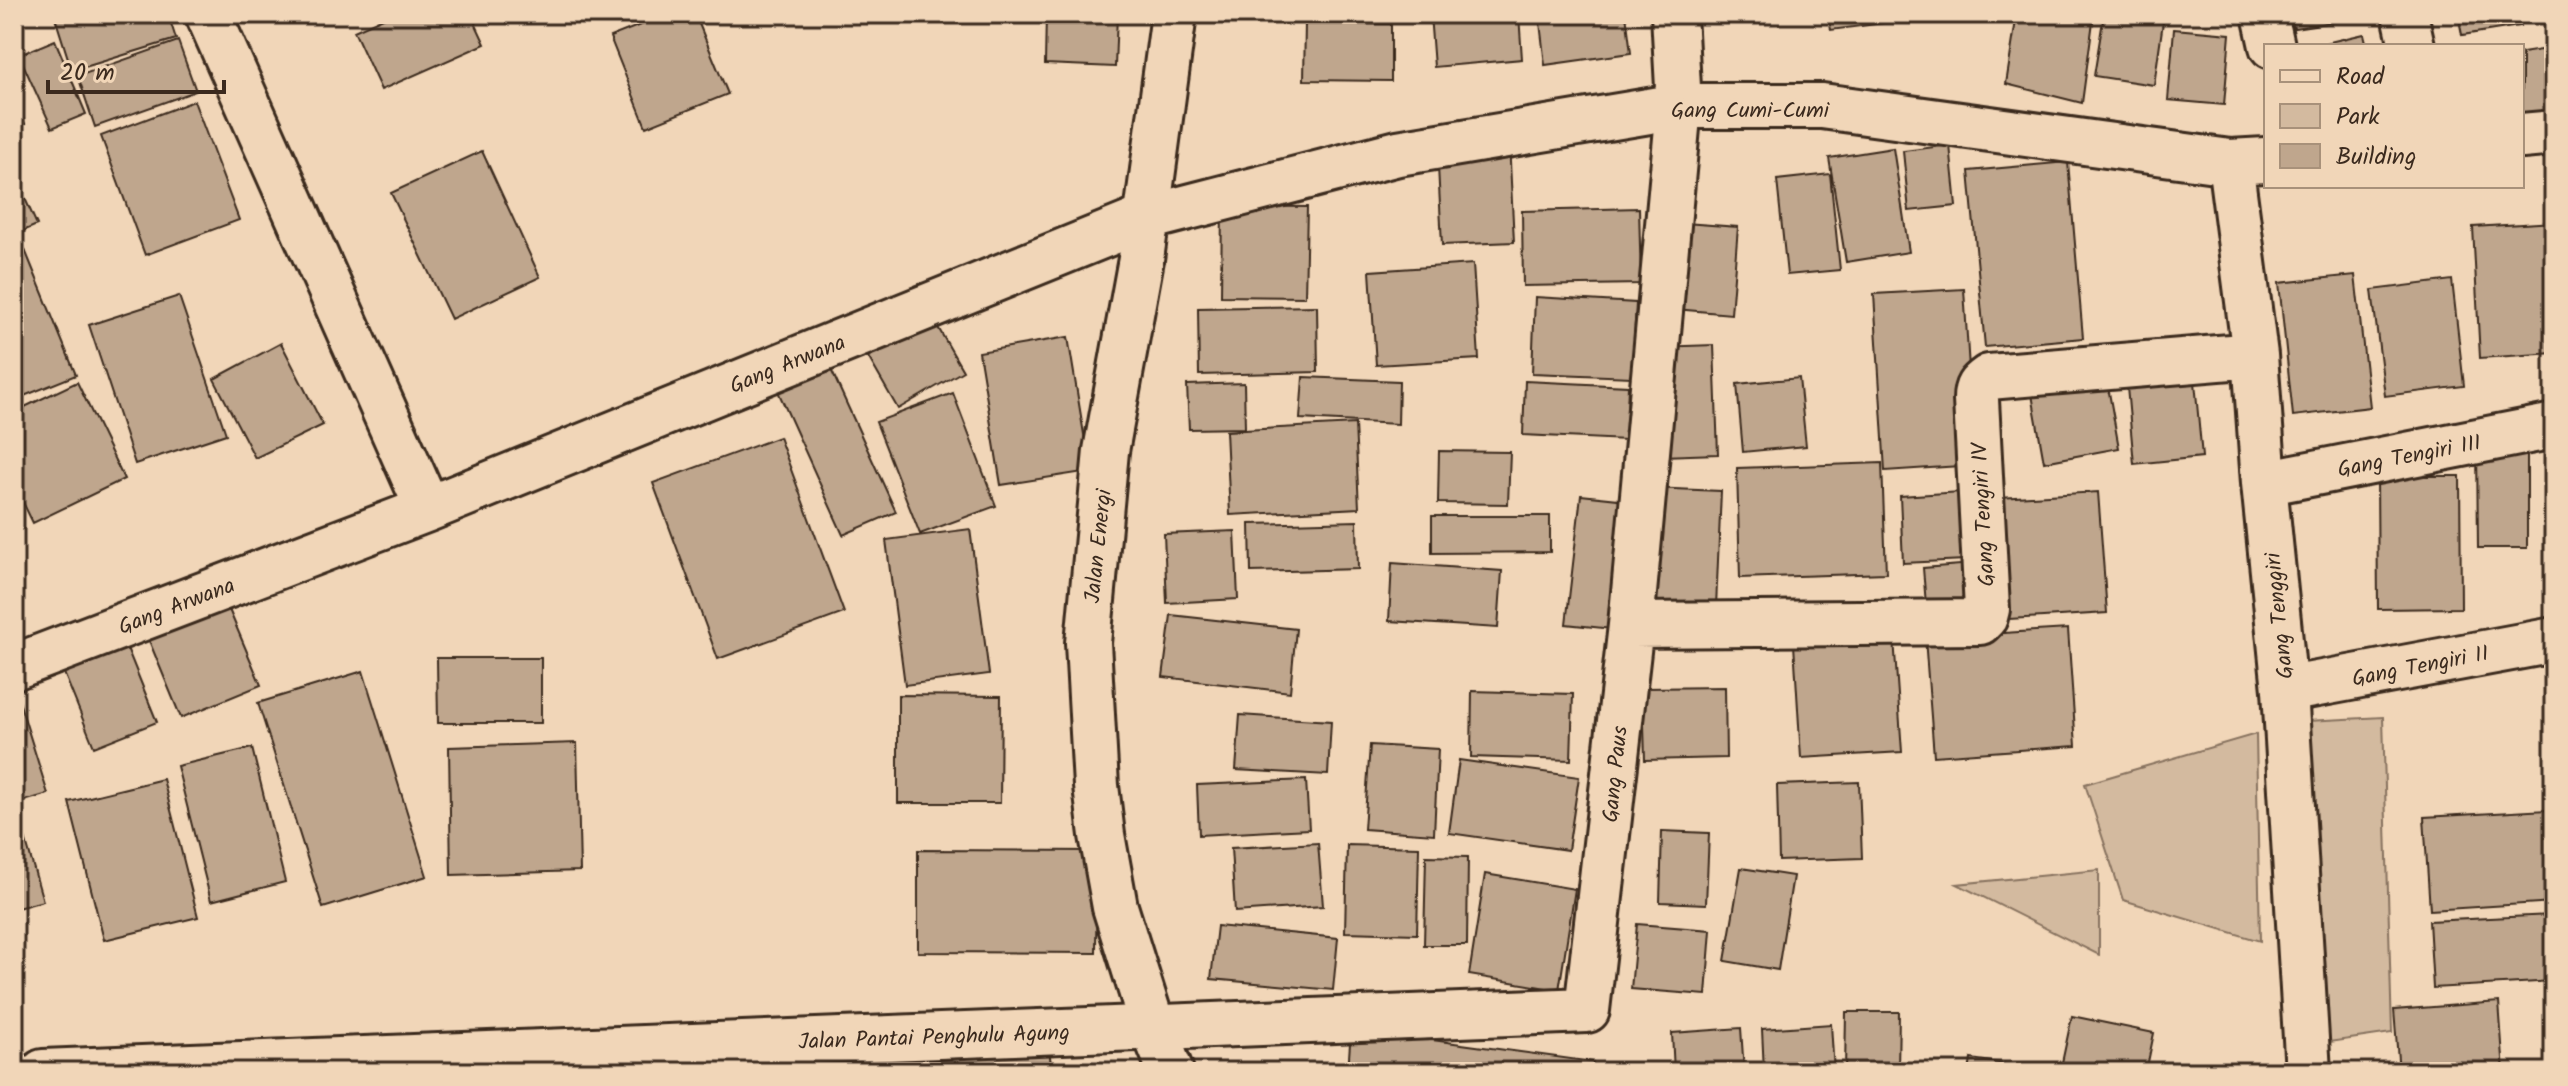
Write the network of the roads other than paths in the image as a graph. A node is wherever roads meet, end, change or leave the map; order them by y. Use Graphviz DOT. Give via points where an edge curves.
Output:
graph roads {
  1 [pos="208,14"];
  2 [pos="1174,14"];
  3 [pos="1674,14"];
  4 [pos="2265,14"];
  5 [pos="2405,14"];
  6 [pos="2272,44"];
  7 [pos="2412,44"];
  8 [pos="1679,106"];
  9 [pos="2554,133"];
  10 [pos="2524,136"];
  11 [pos="2248,161"];
  12 [pos="1146,218"];
  13 [pos="2255,355"];
  14 [pos="2554,426"];
  15 [pos="2264,483"];
  16 [pos="428,509"];
  17 [pos="1631,625"];
  18 [pos="2554,640"];
  19 [pos="14,667"];
  20 [pos="2285,690"];
  21 [pos="1153,1028"];
  22 [pos="14,1072"];
  23 [pos="32,1072"];
  24 [pos="43,1072"];
  25 [pos="1171,1072"];
  26 [pos="2308,1072"];
  1 -- 16 [label="main road"];
  2 -- 12 [label="main road, Jalan Energi"];
  3 -- 8 [label="main road, Gang Paus"];
  4 -- 6 [label="main road"];
  5 -- 7 [label="main road"];
  8 -- 11 [label="main road, Gang Cumi-Cumi" via="1822,106"];
  8 -- 12 [label="main road, Gang Cumi-Cumi" via="1398,153"];
  8 -- 17 [label="main road, Gang Paus"];
  9 -- 10 [label="main road"];
  11 -- 13 [label="main road, Gang Tenggiri"];
  12 -- 16 [label="main road, Gang Arwana"];
  12 -- 21 [label="main road, Jalan Energi" via="1106,451 1088,643 1102,835 1115,907"];
  13 -- 15 [label="main road, Gang Tenggiri"];
  13 -- 17 [label="main road, Gang Tengiri IV" via="1989,377 1980,384 1976,400 1987,609 1980,622"];
  14 -- 15 [label="main road, Gang Tengiri III"];
  15 -- 20 [label="main road, Gang Tenggiri"];
  16 -- 19 [label="main road, Gang Arwana"];
  17 -- 21 [label="main road, Gang Paus" via="1587,1010"];
  18 -- 20 [label="main road, Gang Tengiri II"];
  20 -- 26 [label="main road, Gang Tenggiri"];
  21 -- 24 [label="main road, Jalan Pantai Penghulu Agung"];
  21 -- 25 [label="main road, Jalan Energi"];
  22 -- 23 [label="main road"];
}
